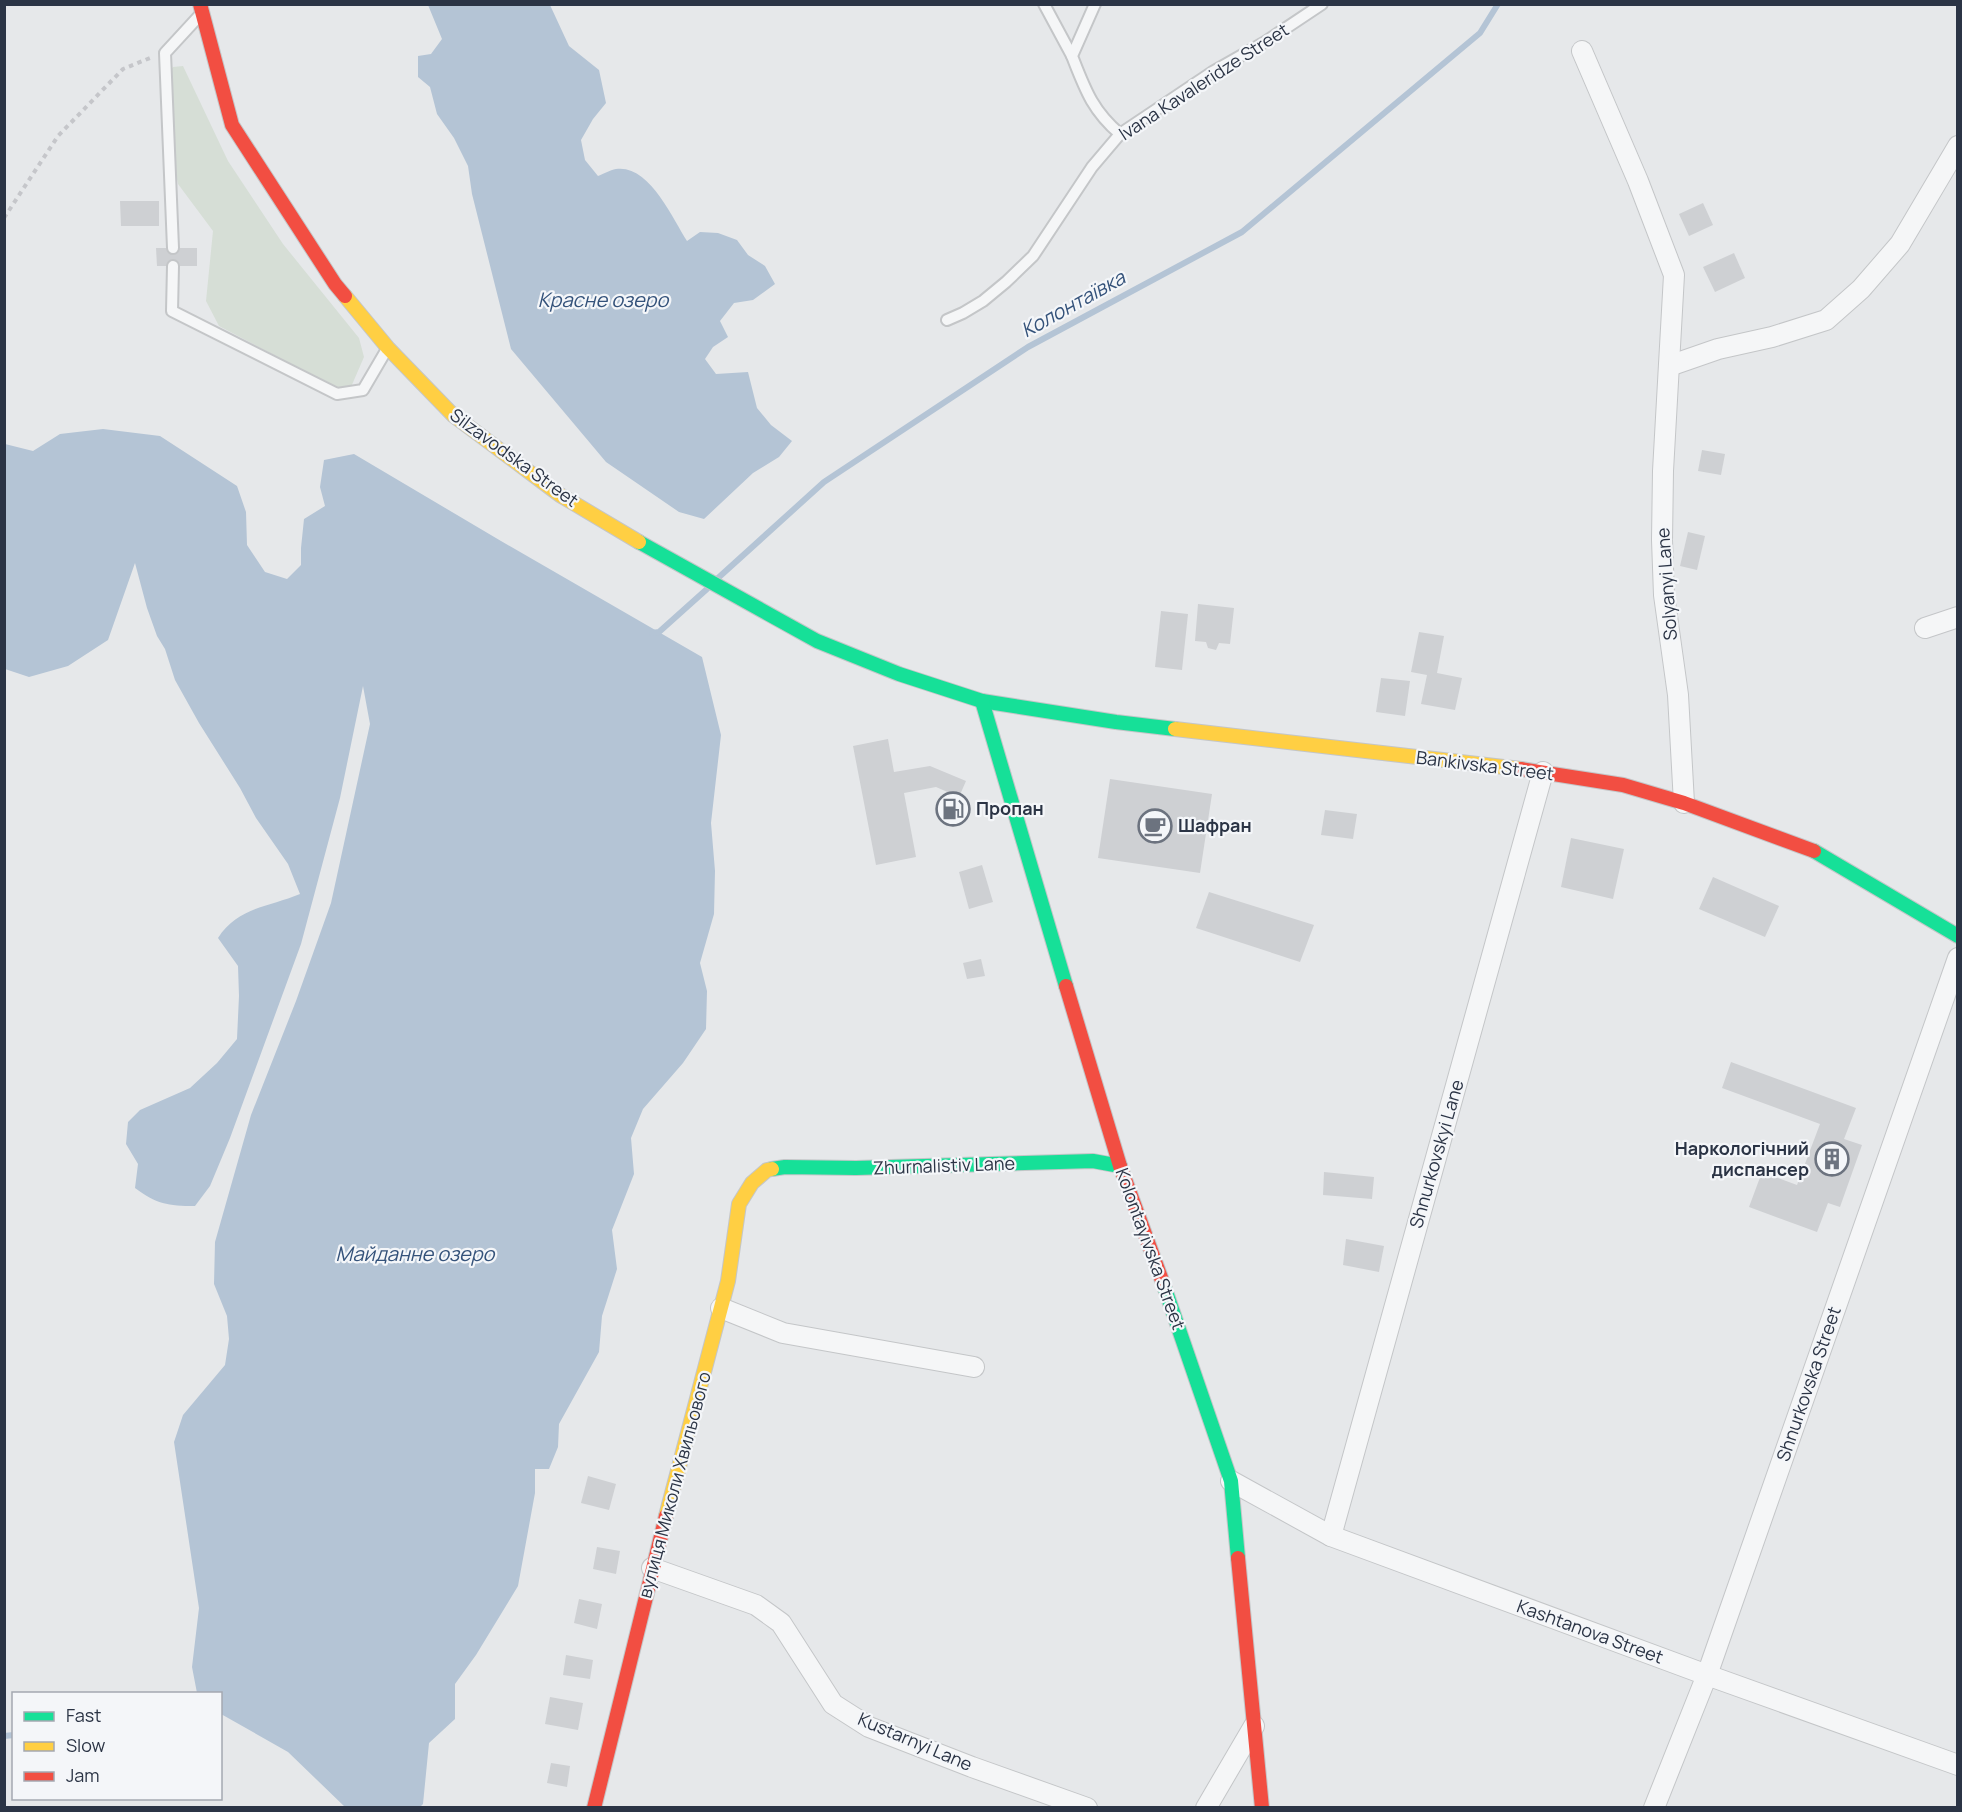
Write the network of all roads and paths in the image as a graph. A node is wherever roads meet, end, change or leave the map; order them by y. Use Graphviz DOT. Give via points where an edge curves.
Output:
graph roads {
  1 [pos="1044,4"];
  2 [pos="1095,4"];
  3 [pos="1322,4"];
  4 [pos="201,8"];
  5 [pos="1582,51"];
  6 [pos="165,52"];
  7 [pos="1072,56"];
  8 [pos="1119,134"];
  9 [pos="1958,146"];
  10 [pos="4,218"];
  11 [pos="173,248"];
  12 [pos="173,266"];
  13 [pos="947,320"];
  14 [pos="388,348"];
  15 [pos="1669,366"];
  16 [pos="1958,617"];
  17 [pos="1925,628"];
  18 [pos="982,701"];
  19 [pos="1543,772"];
  20 [pos="1684,802"];
  21 [pos="1958,936"];
  22 [pos="1958,958"];
  23 [pos="1120,1166"];
  24 [pos="767,1170"];
  25 [pos="721,1308"];
  26 [pos="974,1367"];
  27 [pos="1230,1481"];
  28 [pos="1331,1536"];
  29 [pos="652,1568"];
  30 [pos="1707,1675"];
  31 [pos="1254,1726"];
  32 [pos="1958,1765"];
  33 [pos="594,1808"];
  34 [pos="1087,1808"];
  35 [pos="1206,1808"];
  36 [pos="1262,1808"];
  37 [pos="1654,1808"];
  1 -- 7 [label="lane"];
  2 -- 7 [label="lane"];
  3 -- 8 [label="lane, Ivana Kavaleridze Street"];
  4 -- 6 [label="lane"];
  4 -- 14 [label="street, Silzavodska Street" via="232,126 335,284"];
  5 -- 15 [label="street, Solyanyi Lane" via="1674,274"];
  6 -- 10 [label="path" via="123,69 82,111 58,136"];
  6 -- 11 [label="lane"];
  7 -- 8 [label="lane" via="1092,104"];
  8 -- 13 [label="lane, Ivana Kavaleridze Street" via="1092,167 1033,256 983,301"];
  9 -- 15 [label="street" via="1900,244 1861,289 1826,321"];
  12 -- 14 [label="lane" via="172,311 337,394 363,390"];
  14 -- 18 [label="street, Silzavodska Street" via="453,415 560,495 817,641"];
  15 -- 20 [label="street, Solyanyi Lane" via="1663,471 1664,594 1678,695"];
  16 -- 17 [label="street"];
  18 -- 19 [label="street, Bankivska Street" via="1128,723"];
  18 -- 23 [label="street, Kolontayivska Street"];
  19 -- 20 [label="street, Bankivska Street" via="1623,785"];
  19 -- 28 [label="street, Shnurkovskyi Lane"];
  20 -- 21 [label="street, Bankivska Street" via="1820,853"];
  22 -- 30 [label="street, Shnurkovska Street"];
  23 -- 24 [label="street, Zhurnalistiv Lane" via="1093,1161"];
  23 -- 27 [label="street, Kolontayivska Street"];
  24 -- 25 [label="street, вулиця Миколи Хвильового" via="752,1183 739,1204"];
  25 -- 26 [label="street" via="783,1333"];
  25 -- 29 [label="street, вулиця Миколи Хвильового"];
  27 -- 28 [label="street, Kashtanova Street"];
  27 -- 31 [label="street, Kolontayivska Street"];
  28 -- 30 [label="street, Kashtanova Street"];
  29 -- 33 [label="street, вулиця Миколи Хвильового"];
  29 -- 34 [label="street, Kustarnyi Lane" via="769,1613 781,1623 833,1704 870,1727"];
  30 -- 32 [label="street, Kashtanova Street"];
  30 -- 37 [label="street, Shnurkovska Street"];
  31 -- 35 [label="street"];
  31 -- 36 [label="street, Kolontayivska Street"];
}
